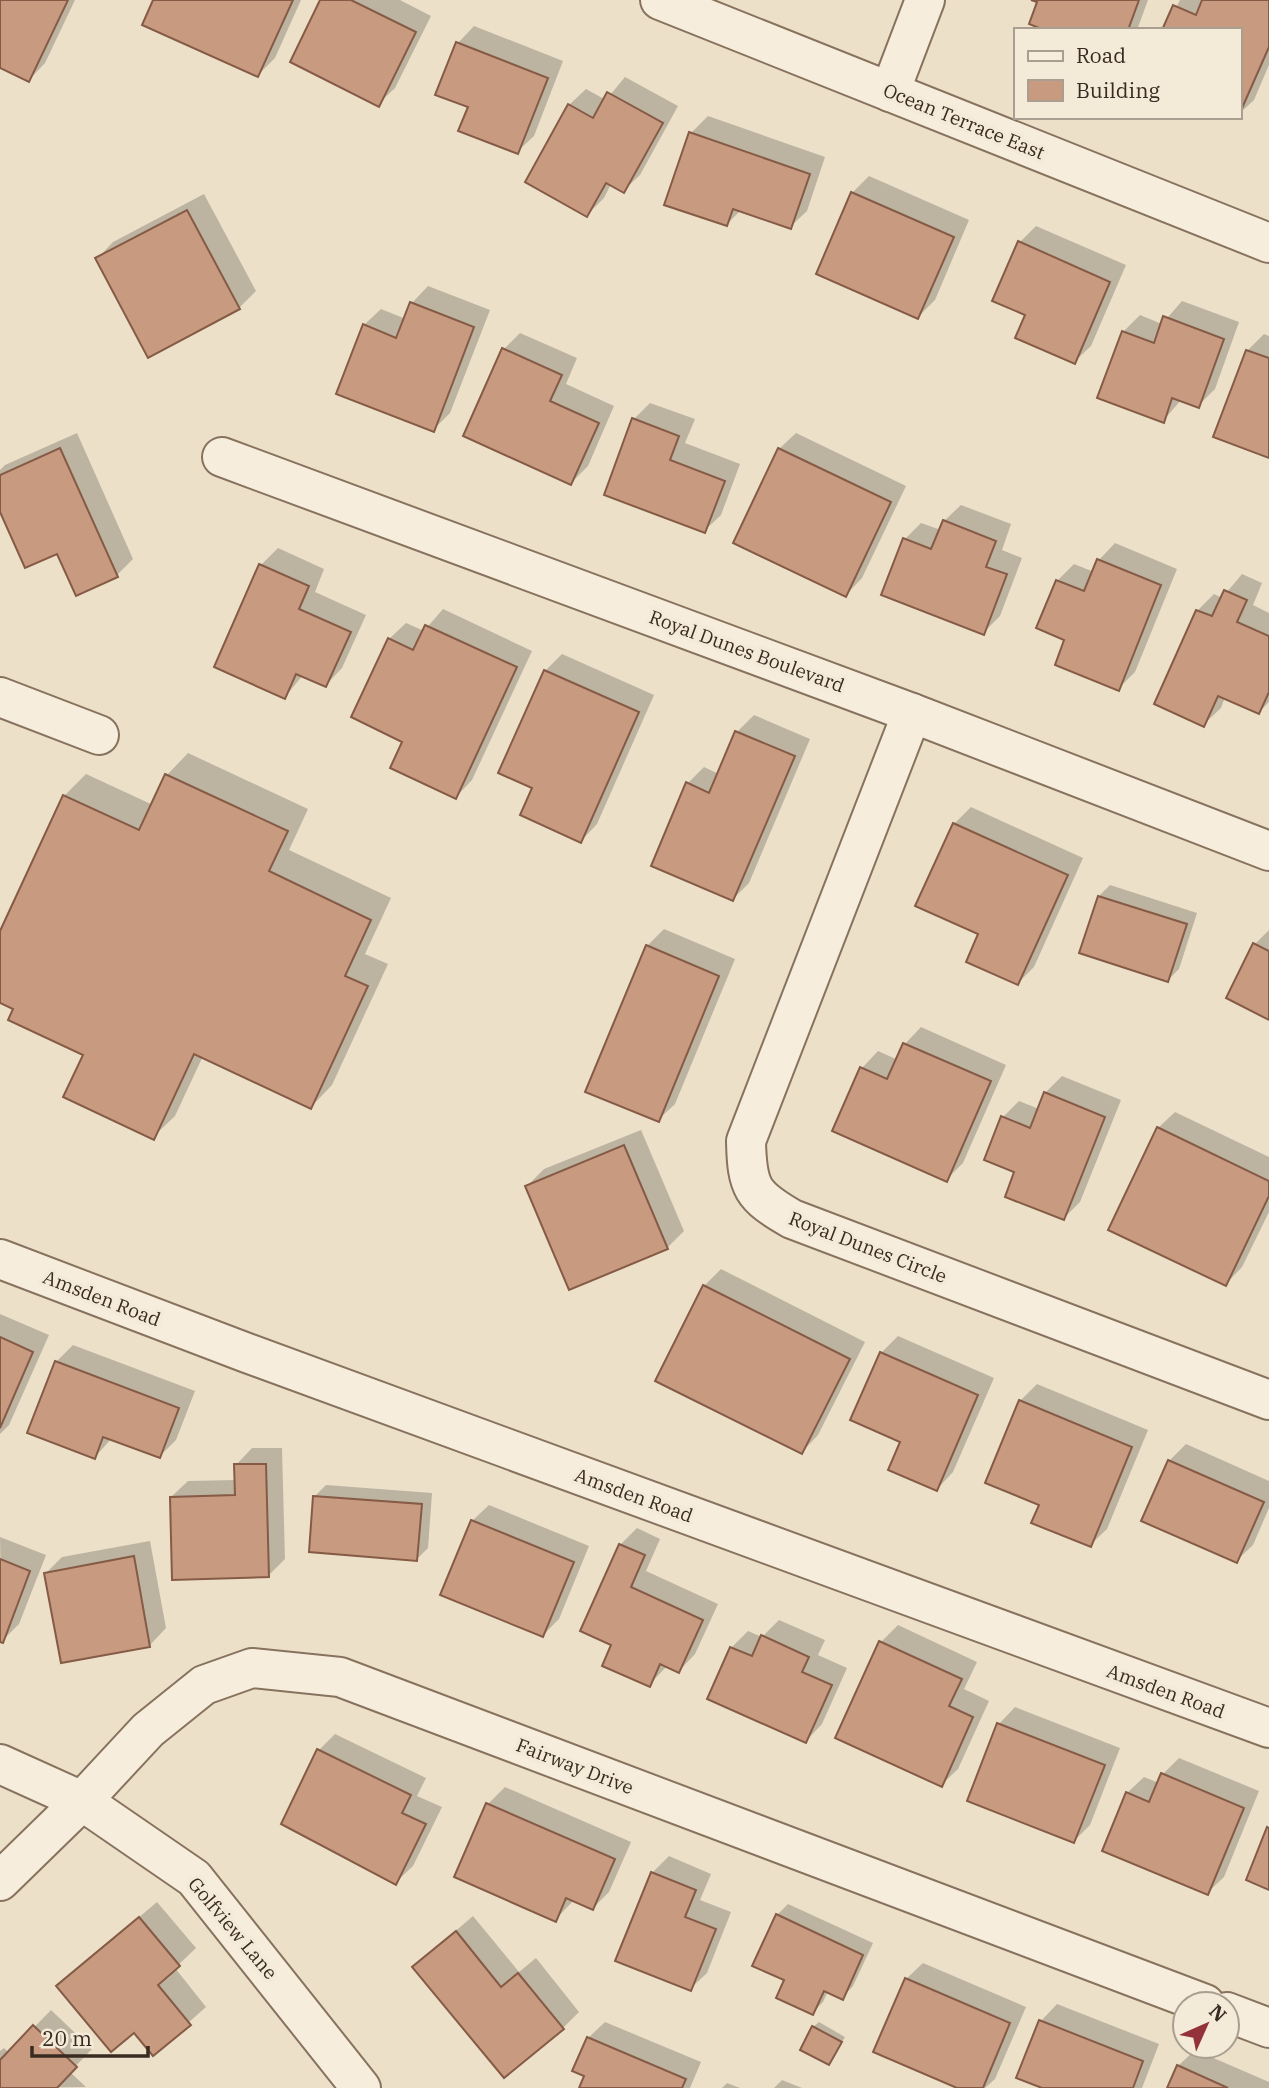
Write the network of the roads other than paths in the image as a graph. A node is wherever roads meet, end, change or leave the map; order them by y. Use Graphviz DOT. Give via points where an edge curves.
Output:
graph roads {
  1 [pos="660,0"];
  2 [pos="925,0"];
  3 [pos="890,92"];
  4 [pos="1269,243"];
  5 [pos="222,457"];
  6 [pos="0,697"];
  7 [pos="912,713"];
  8 [pos="100,735"];
  9 [pos="1269,850"];
  10 [pos="0,1259"];
  11 [pos="1269,1400"];
  12 [pos="1269,1728"];
  13 [pos="0,1764"];
  14 [pos="82,1801"];
  15 [pos="0,1881"];
  16 [pos="1171,1991"];
  17 [pos="1241,2017"];
  18 [pos="1269,2028"];
  19 [pos="361,2088"];
  1 -- 3 [label="street, Ocean Terrace East"];
  2 -- 3 [label="street"];
  3 -- 4 [label="street, Ocean Terrace East"];
  5 -- 7 [label="street, Royal Dunes Boulevard"];
  6 -- 8 [label="street"];
  7 -- 9 [label="street, Royal Dunes Boulevard"];
  7 -- 11 [label="street, Royal Dunes Circle" via="746,1141 746,1171 761,1201 792,1219"];
  10 -- 12 [label="street, Amsden Road"];
  13 -- 14 [label="street, Golfview Lane"];
  14 -- 15 [label="street, Fairway Drive"];
  14 -- 16 [label="street, Fairway Drive" via="148,1730 204,1685 252,1668 340,1677"];
  14 -- 19 [label="street, Golfview Lane" via="194,1878"];
  17 -- 18 [label="street"];
}
